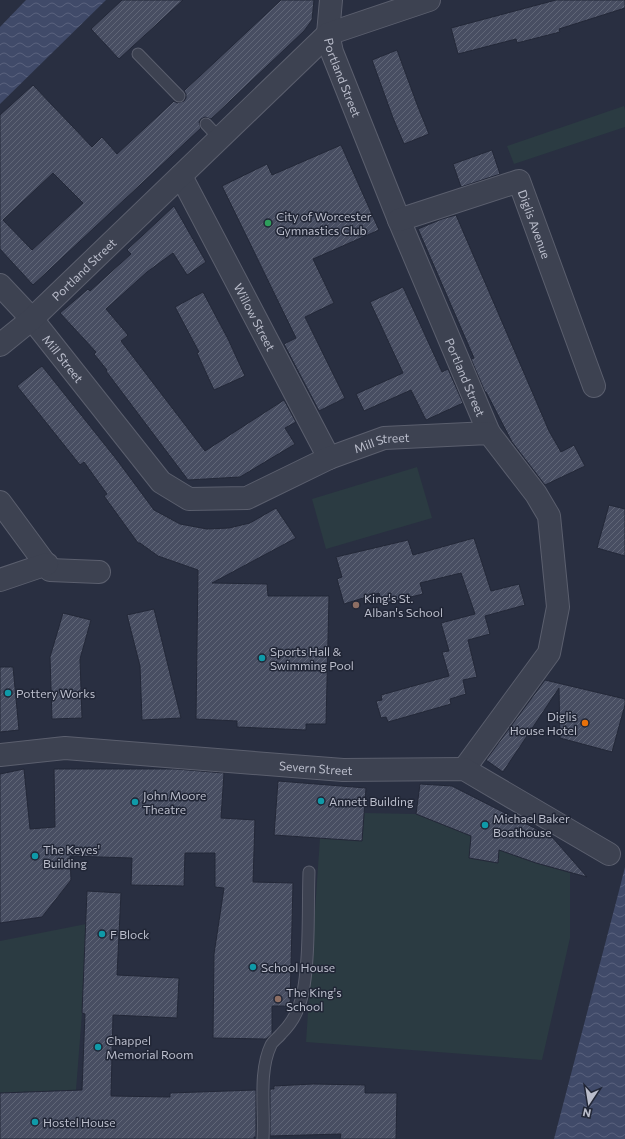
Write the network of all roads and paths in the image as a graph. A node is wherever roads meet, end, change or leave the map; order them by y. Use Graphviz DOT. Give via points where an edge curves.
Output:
graph roads {
  1 [pos="330,0"];
  2 [pos="429,0"];
  3 [pos="328,34"];
  4 [pos="138,54"];
  5 [pos="179,96"];
  6 [pos="181,176"];
  7 [pos="399,220"];
  8 [pos="0,285"];
  9 [pos="32,319"];
  10 [pos="0,345"];
  11 [pos="594,386"];
  12 [pos="489,433"];
  13 [pos="329,458"];
  14 [pos="0,502"];
  15 [pos="48,567"];
  16 [pos="100,572"];
  17 [pos="0,580"];
  18 [pos="0,755"];
  19 [pos="464,769"];
  20 [pos="609,854"];
  21 [pos="309,872"];
  22 [pos="263,1139"];
  1 -- 3 [label="street"];
  2 -- 3 [label="street"];
  3 -- 6 [label="street, Portland Street" via="212,131"];
  3 -- 7 [label="street, Portland Street" via="332,52"];
  4 -- 5 [label="lane"];
  6 -- 9 [label="street, Portland Street"];
  6 -- 13 [label="street, Willow Street"];
  7 -- 11 [label="street, Diglis Avenue" via="516,173"];
  7 -- 12 [label="street, Portland Street"];
  8 -- 9 [label="street, Mill Street"];
  9 -- 10 [label="street, Portland Street"];
  9 -- 13 [label="street, Mill Street" via="161,482 189,499 247,498"];
  12 -- 13 [label="street, Mill Street" via="384,438"];
  12 -- 19 [label="street" via="536,494 549,516 558,607 549,653"];
  14 -- 15 [label="street"];
  15 -- 16 [label="street"];
  15 -- 17 [label="street"];
  18 -- 19 [label="street, Severn Street" via="65,748 343,770"];
  19 -- 20 [label="street"];
  21 -- 22 [label="lane" via="306,978 300,1004 282,1034 271,1044 267,1057 262,1081"];
}
